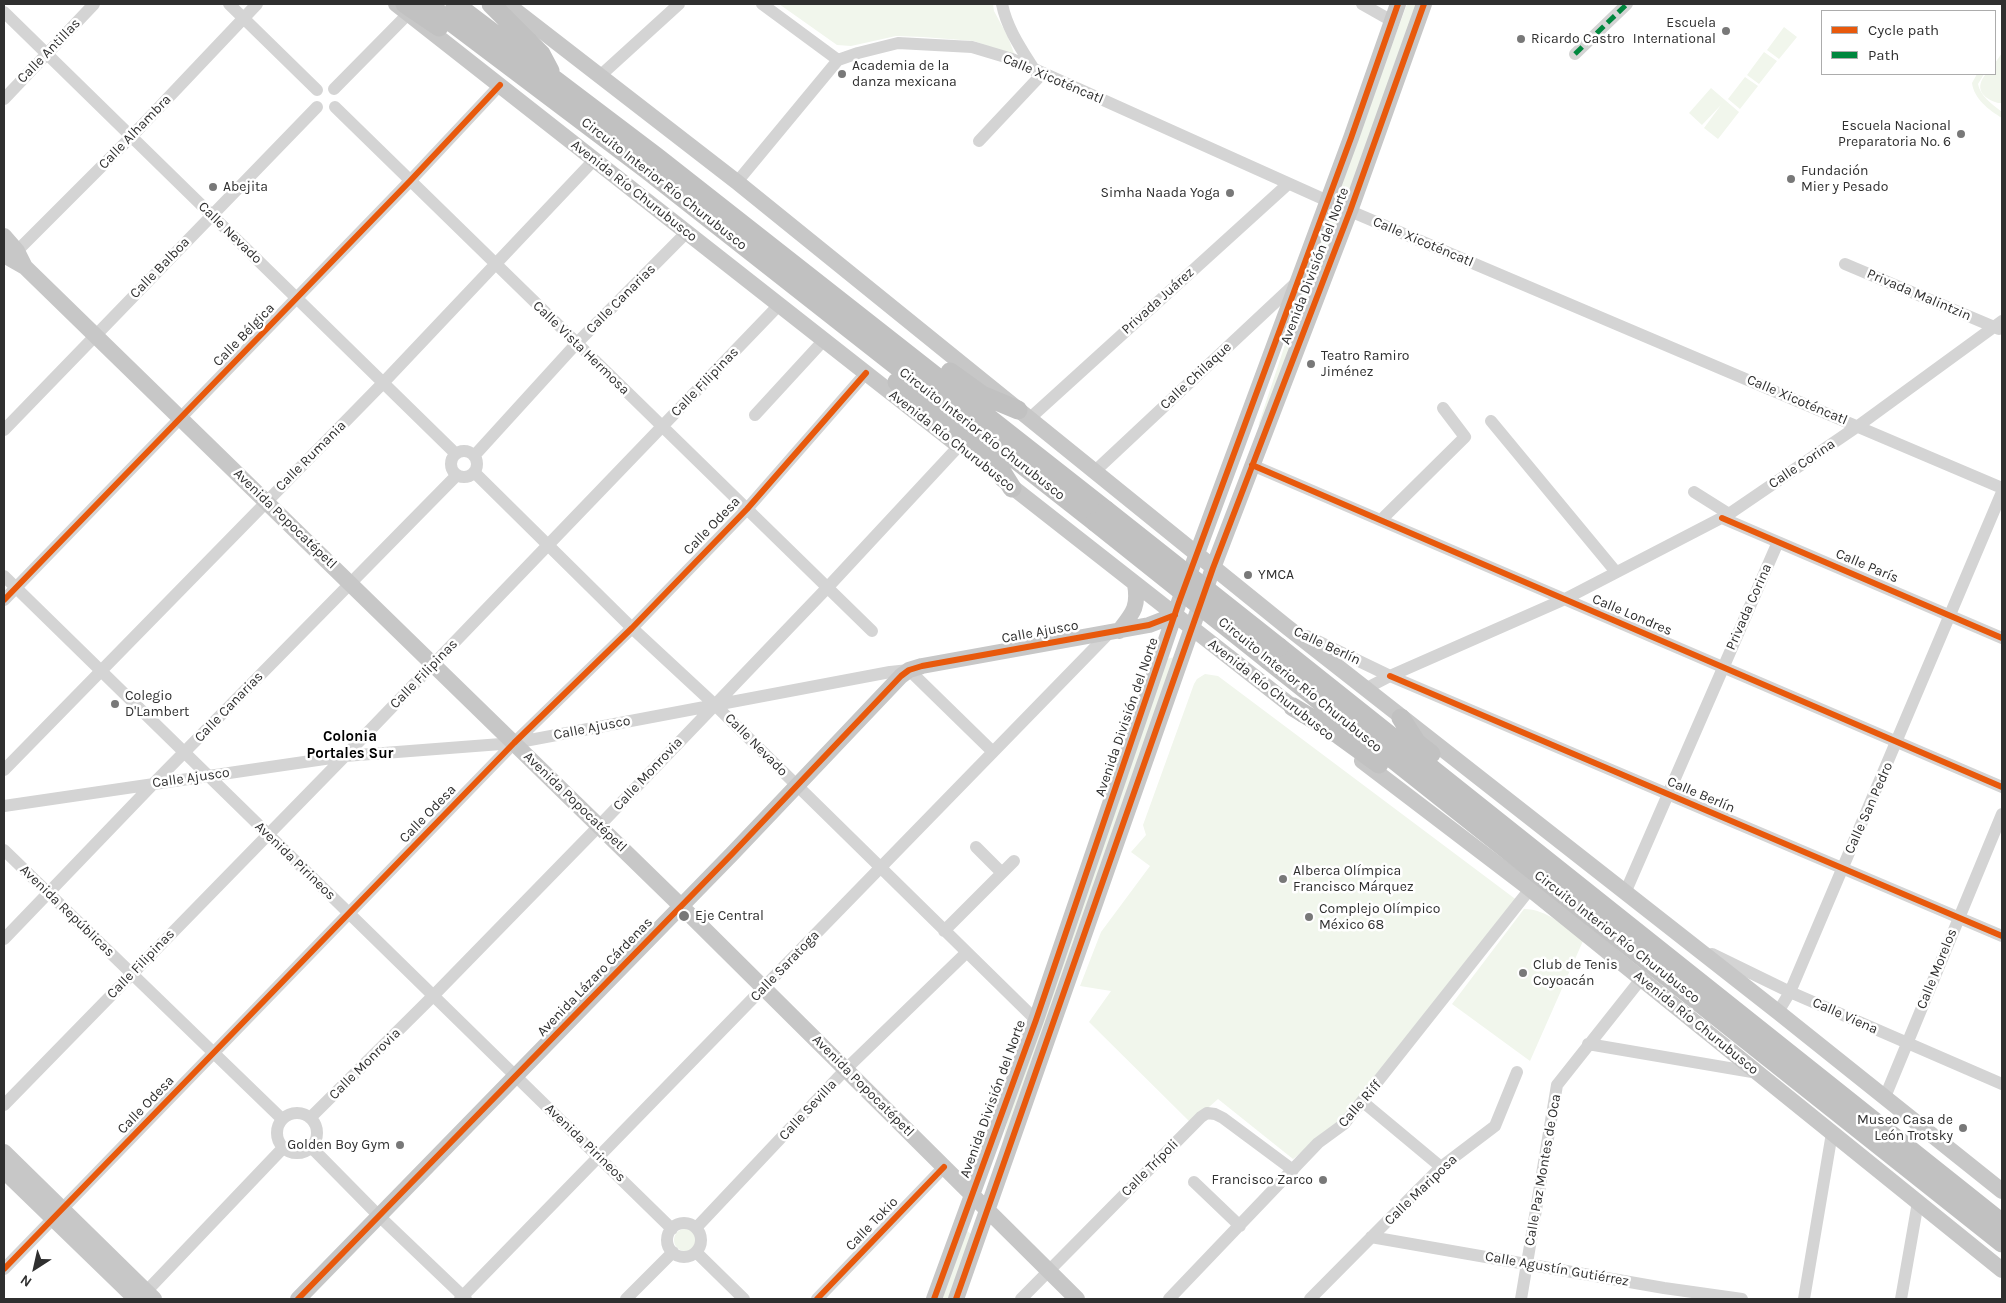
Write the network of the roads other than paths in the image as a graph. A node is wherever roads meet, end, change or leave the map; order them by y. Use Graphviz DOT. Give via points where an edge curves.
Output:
graph roads {
  1 [pos="94,4"];
  2 [pos="229,4"];
  3 [pos="257,4"];
  4 [pos="428,4"];
  5 [pos="455,4"];
  6 [pos="491,4"];
  7 [pos="507,4"];
  8 [pos="679,4"];
  9 [pos="762,4"];
  10 [pos="1002,4"];
  11 [pos="1362,4"];
  12 [pos="1398,4"];
  13 [pos="1424,4"];
  14 [pos="1627,4"];
  15 [pos="403,7"];
  16 [pos="4,12"];
  17 [pos="243,18"];
  18 [pos="1392,21"];
  19 [pos="46,54"];
  20 [pos="1575,54"];
  21 [pos="838,60"];
  22 [pos="1039,72"];
  23 [pos="601,75"];
  24 [pos="549,85"];
  25 [pos="500,86"];
  26 [pos="334,89"];
  27 [pos="317,90"];
  28 [pos="4,99"];
  29 [pos="317,107"];
  30 [pos="335,107"];
  31 [pos="132,137"];
  32 [pos="979,141"];
  33 [pos="594,160"];
  34 [pos="410,181"];
  35 [pos="737,182"];
  36 [pos="1288,184"];
  37 [pos="1328,201"];
  38 [pos="1350,211"];
  39 [pos="212,216"];
  40 [pos="687,232"];
  41 [pos="4,236"];
  42 [pos="10,255"];
  43 [pos="495,264"];
  44 [pos="1844,264"];
  45 [pos="1298,280"];
  46 [pos="808,297"];
  47 [pos="297,298"];
  48 [pos="779,305"];
  49 [pos="864,321"];
  50 [pos="1999,326"];
  51 [pos="96,335"];
  52 [pos="824,340"];
  53 [pos="576,344"];
  54 [pos="866,372"];
  55 [pos="383,382"];
  56 [pos="1443,408"];
  57 [pos="755,415"];
  58 [pos="1023,415"];
  59 [pos="181,418"];
  60 [pos="1491,421"];
  61 [pos="661,426"];
  62 [pos="1858,426"];
  63 [pos="4,430"];
  64 [pos="959,446"];
  65 [pos="456,454"];
  66 [pos="474,456"];
  67 [pos="1252,466"];
  68 [pos="474,472"];
  69 [pos="1094,472"];
  70 [pos="457,476"];
  71 [pos="1012,488"];
  72 [pos="2002,488"];
  73 [pos="1694,492"];
  74 [pos="2002,492"];
  75 [pos="266,501"];
  76 [pos="747,509"];
  77 [pos="1100,516"];
  78 [pos="1726,516"];
  79 [pos="1381,520"];
  80 [pos="1171,534"];
  81 [pos="1778,542"];
  82 [pos="547,546"];
  83 [pos="1197,555"];
  84 [pos="1213,568"];
  85 [pos="1613,568"];
  86 [pos="4,576"];
  87 [pos="350,583"];
  88 [pos="1138,587"];
  89 [pos="15,588"];
  90 [pos="827,588"];
  91 [pos="1564,599"];
  92 [pos="4,600"];
  93 [pos="1257,609"];
  94 [pos="1175,615"];
  95 [pos="1950,616"];
  96 [pos="1287,627"];
  97 [pos="632,628"];
  98 [pos="1192,629"];
  99 [pos="872,631"];
  100 [pos="1115,632"];
  101 [pos="2002,638"];
  102 [pos="1235,639"];
  103 [pos="1214,646"];
  104 [pos="1274,654"];
  105 [pos="1234,661"];
  106 [pos="433,664"];
  107 [pos="1722,667"];
  108 [pos="100,670"];
  109 [pos="909,670"];
  110 [pos="1390,676"];
  111 [pos="1364,689"];
  112 [pos="714,704"];
  113 [pos="1293,707"];
  114 [pos="1401,718"];
  115 [pos="514,743"];
  116 [pos="1897,743"];
  117 [pos="184,752"];
  118 [pos="993,752"];
  119 [pos="345,756"];
  120 [pos="4,770"];
  121 [pos="208,776"];
  122 [pos="154,783"];
  123 [pos="797,786"];
  124 [pos="2002,787"];
  125 [pos="1666,795"];
  126 [pos="4,806"];
  127 [pos="1452,807"];
  128 [pos="2002,814"];
  129 [pos="599,826"];
  130 [pos="268,834"];
  131 [pos="976,847"];
  132 [pos="4,850"];
  133 [pos="1537,853"];
  134 [pos="1014,861"];
  135 [pos="880,868"];
  136 [pos="1842,868"];
  137 [pos="1002,873"];
  138 [pos="1530,889"];
  139 [pos="48,893"];
  140 [pos="1625,893"];
  141 [pos="682,906"];
  142 [pos="349,914"];
  143 [pos="1958,918"];
  144 [pos="944,931"];
  145 [pos="2002,936"];
  146 [pos="4,939"];
  147 [pos="1690,944"];
  148 [pos="966,953"];
  149 [pos="132,973"];
  150 [pos="1641,979"];
  151 [pos="764,988"];
  152 [pos="1790,992"];
  153 [pos="434,996"];
  154 [pos="1778,1012"];
  155 [pos="1036,1020"];
  156 [pos="1588,1044"];
  157 [pos="1907,1044"];
  158 [pos="214,1052"];
  159 [pos="846,1069"];
  160 [pos="1517,1072"];
  161 [pos="1758,1073"];
  162 [pos="516,1076"];
  163 [pos="2002,1084"];
  164 [pos="1884,1097"];
  165 [pos="1363,1102"];
  166 [pos="4,1105"];
  167 [pos="1001,1114"];
  168 [pos="310,1118"];
  169 [pos="282,1119"];
  170 [pos="1832,1133"];
  171 [pos="311,1147"];
  172 [pos="283,1148"];
  173 [pos="4,1152"];
  174 [pos="599,1157"];
  175 [pos="944,1167"];
  176 [pos="1441,1167"];
  177 [pos="1001,1169"];
  178 [pos="1293,1170"];
  179 [pos="4,1171"];
  180 [pos="1194,1182"];
  181 [pos="2002,1191"];
  182 [pos="972,1194"];
  183 [pos="1918,1202"];
  184 [pos="987,1209"];
  185 [pos="58,1214"];
  186 [pos="379,1216"];
  187 [pos="2002,1223"];
  188 [pos="1240,1226"];
  189 [pos="696,1228"];
  190 [pos="672,1229"];
  191 [pos="1372,1237"];
  192 [pos="2002,1243"];
  193 [pos="672,1252"];
  194 [pos="696,1252"];
  195 [pos="1526,1264"];
  196 [pos="4,1269"];
  197 [pos="1049,1270"];
  198 [pos="2002,1270"];
  199 [pos="1663,1294"];
  200 [pos="143,1297"];
  201 [pos="463,1298"];
  202 [pos="298,1299"];
  203 [pos="626,1299"];
  204 [pos="744,1299"];
  205 [pos="817,1299"];
  206 [pos="934,1299"];
  207 [pos="956,1299"];
  208 [pos="1021,1299"];
  209 [pos="1077,1299"];
  210 [pos="1169,1299"];
  211 [pos="1310,1299"];
  212 [pos="1521,1299"];
  213 [pos="1736,1299"];
  214 [pos="1804,1299"];
  215 [pos="1901,1299"];
  1 -- 19 [label="street, Calle Antillas"];
  2 -- 17 [label="street"];
  3 -- 17 [label="street, Calle Alhambra"];
  4 -- 24 [label="highway, Circuito Interior Río Churubusco"];
  5 -- 24 [label="highway, Circuito Interior Río Churubusco"];
  6 -- 24 [label="highway" via="541,54"];
  7 -- 23 [label="main road"];
  8 -- 23 [label="street"];
  9 -- 21 [label="street"];
  10 -- 22 [label="street" via="1011,31"];
  11 -- 18 [label="street"];
  12 -- 18 [label="main road, Avenida División del Norte"];
  13 -- 38 [label="main road, Avenida División del Norte"];
  14 -- 20 [label="street"];
  15 -- 24 [label="highway" via="506,78"];
  15 -- 25 [label="main road, Avenida Río Churubusco"];
  15 -- 26 [label="street"];
  16 -- 19 [label="street, Calle Nevado"];
  17 -- 27 [label="street"];
  17 -- 31 [label="street, Calle Alhambra"];
  18 -- 37 [label="main road, Avenida División del Norte"];
  19 -- 28 [label="street, Calle Antillas"];
  19 -- 31 [label="street, Calle Nevado"];
  21 -- 22 [label="street, Calle Xicoténcatl" via="898,43 972,47 1012,59"];
  21 -- 35 [label="street"];
  22 -- 32 [label="street"];
  22 -- 36 [label="street, Calle Xicoténcatl"];
  23 -- 35 [label="main road"];
  24 -- 46 [label="highway, Circuito Interior Río Churubusco" via="647,170"];
  24 -- 49 [label="highway, Circuito Interior Río Churubusco"];
  25 -- 33 [label="main road, Avenida Río Churubusco"];
  25 -- 34 [label="street, Calle Bélgica"];
  26 -- 27 [label="street" via="326,86"];
  26 -- 30 [label="street" via="338,98"];
  27 -- 29 [label="street" via="313,99"];
  29 -- 30 [label="street" via="326,111"];
  29 -- 39 [label="street, Calle Balboa"];
  30 -- 34 [label="street, Calle Vista Hermosa"];
  31 -- 39 [label="street, Calle Nevado"];
  31 -- 42 [label="street, Calle Alhambra"];
  33 -- 40 [label="main road, Avenida Río Churubusco"];
  33 -- 43 [label="street, Calle Rumania"];
  34 -- 43 [label="street, Calle Vista Hermosa"];
  34 -- 47 [label="street, Calle Bélgica"];
  35 -- 58 [label="main road"];
  36 -- 37 [label="street, Calle Xicoténcatl"];
  36 -- 58 [label="street, Privada Juárez"];
  37 -- 38 [label="street, Calle Xicoténcatl"];
  37 -- 45 [label="main road, Avenida División del Norte"];
  38 -- 62 [label="street, Calle Xicoténcatl"];
  38 -- 67 [label="main road, Avenida División del Norte"];
  39 -- 47 [label="street, Calle Nevado"];
  39 -- 51 [label="street, Calle Balboa"];
  40 -- 48 [label="main road, Avenida Río Churubusco"];
  40 -- 53 [label="street, Calle Canarias"];
  41 -- 42 [label="main road, Avenida Popocatépetl"];
  42 -- 51 [label="main road, Avenida Popocatépetl"];
  43 -- 53 [label="street, Calle Vista Hermosa"];
  43 -- 55 [label="street, Calle Rumania"];
  44 -- 50 [label="street, Privada Malintzin"];
  45 -- 69 [label="street, Calle Chilaque"];
  45 -- 83 [label="main road, Avenida División del Norte"];
  46 -- 71 [label="highway" via="840,336 1002,472"];
  46 -- 77 [label="highway, Circuito Interior Río Churubusco"];
  47 -- 55 [label="street, Calle Nevado"];
  47 -- 59 [label="street, Calle Bélgica"];
  48 -- 52 [label="main road, Avenida Río Churubusco"];
  48 -- 61 [label="street, Calle Filipinas"];
  49 -- 58 [label="highway" via="897,331 982,395"];
  49 -- 77 [label="highway, Circuito Interior Río Churubusco"];
  50 -- 62 [label="street, Calle Corina"];
  51 -- 59 [label="main road, Avenida Popocatépetl"];
  51 -- 63 [label="street, Calle Balboa"];
  52 -- 54 [label="main road, Avenida Río Churubusco"];
  52 -- 57 [label="street"];
  53 -- 61 [label="street, Calle Vista Hermosa"];
  53 -- 66 [label="street, Calle Canarias"];
  54 -- 64 [label="main road, Avenida Río Churubusco"];
  54 -- 76 [label="street, Calle Odesa"];
  55 -- 65 [label="street, Calle Nevado"];
  55 -- 75 [label="street, Calle Rumania"];
  56 -- 79 [label="street" via="1465,437"];
  58 -- 69 [label="main road"];
  59 -- 75 [label="main road, Avenida Popocatépetl"];
  59 -- 89 [label="street, Calle Bélgica"];
  60 -- 85 [label="street"];
  61 -- 76 [label="street, Calle Vista Hermosa"];
  61 -- 82 [label="street, Calle Filipinas"];
  62 -- 72 [label="street, Calle Xicoténcatl"];
  62 -- 78 [label="street, Calle Corina"];
  64 -- 71 [label="main road, Avenida Río Churubusco"];
  64 -- 90 [label="street, Calle Monrovia"];
  65 -- 66 [label="street" via="465,451"];
  65 -- 70 [label="street" via="451,465"];
  66 -- 68 [label="street" via="477,462"];
  67 -- 79 [label="street, Calle Londres"];
  67 -- 84 [label="main road, Avenida División del Norte"];
  68 -- 70 [label="street" via="466,477"];
  68 -- 82 [label="street, Calle Nevado"];
  69 -- 80 [label="main road"];
  70 -- 87 [label="street, Calle Canarias"];
  71 -- 88 [label="main road, Avenida Río Churubusco"];
  73 -- 78 [label="street, Calle París"];
  74 -- 95 [label="street, Calle San Pedro"];
  75 -- 87 [label="main road, Avenida Popocatépetl"];
  75 -- 108 [label="street, Calle Rumania"];
  76 -- 90 [label="street, Calle Vista Hermosa"];
  76 -- 97 [label="street, Calle Odesa"];
  77 -- 104 [label="highway, Circuito Interior Río Churubusco, bridge"];
  78 -- 81 [label="street, Calle París"];
  78 -- 85 [label="street, Calle Corina"];
  79 -- 91 [label="street, Calle Londres"];
  80 -- 83 [label="main road"];
  80 -- 88 [label="main road" via="1171,551 1155,584 1151,588"];
  81 -- 95 [label="street, Calle París"];
  81 -- 107 [label="street, Privada Corina"];
  82 -- 97 [label="street, Calle Nevado"];
  82 -- 106 [label="street, Calle Filipinas"];
  83 -- 84 [label="main road"];
  83 -- 94 [label="main road, Avenida División del Norte"];
  84 -- 93 [label="main road"];
  84 -- 98 [label="main road, Avenida División del Norte"];
  85 -- 91 [label="street, Calle Corina"];
  86 -- 89 [label="street, Avenida Pirineos"];
  87 -- 106 [label="main road, Avenida Popocatépetl"];
  87 -- 117 [label="street, Calle Canarias"];
  88 -- 94 [label="main road, Avenida Río Churubusco"];
  88 -- 100 [label="main road" via="1135,609"];
  89 -- 92 [label="street, Calle Bélgica"];
  89 -- 108 [label="street, Avenida Pirineos"];
  90 -- 99 [label="street, Calle Vista Hermosa"];
  90 -- 112 [label="street, Calle Monrovia"];
  91 -- 107 [label="street, Calle Londres"];
  91 -- 110 [label="street, Calle Corina"];
  93 -- 96 [label="main road"];
  93 -- 102 [label="main road"];
  94 -- 98 [label="main road, Avenida Río Churubusco"];
  94 -- 100 [label="main road, Calle Ajusco" via="1154,625"];
  94 -- 155 [label="main road, Avenida División del Norte"];
  95 -- 101 [label="street, Calle París"];
  95 -- 116 [label="street, Calle San Pedro"];
  96 -- 110 [label="street, Calle Berlín"];
  96 -- 111 [label="main road"];
  97 -- 112 [label="street, Calle Nevado"];
  97 -- 115 [label="street, Calle Odesa"];
  98 -- 103 [label="main road, Avenida Río Churubusco"];
  98 -- 177 [label="main road, Avenida División del Norte"];
  100 -- 109 [label="main road, Calle Ajusco"];
  100 -- 118 [label="street, Calle Saratoga"];
  102 -- 103 [label="main road"];
  102 -- 105 [label="main road"];
  103 -- 105 [label="main road, Avenida Río Churubusco"];
  104 -- 127 [label="highway, Circuito Interior Río Churubusco"];
  104 -- 133 [label="highway, Circuito Interior Río Churubusco"];
  105 -- 113 [label="main road, Avenida Río Churubusco"];
  106 -- 115 [label="main road, Avenida Popocatépetl"];
  106 -- 119 [label="street, Calle Filipinas"];
  107 -- 116 [label="street, Calle Londres"];
  107 -- 125 [label="street, Privada Corina"];
  108 -- 117 [label="street, Avenida Pirineos"];
  108 -- 120 [label="street, Calle Rumania"];
  109 -- 112 [label="street, Calle Ajusco"];
  109 -- 118 [label="street"];
  109 -- 123 [label="main road, Avenida Lázaro Cárdenas"];
  110 -- 111 [label="street, Calle Corina"];
  110 -- 125 [label="street, Calle Berlín"];
  111 -- 114 [label="main road"];
  112 -- 115 [label="street, Calle Ajusco"];
  112 -- 123 [label="street, Calle Nevado"];
  112 -- 129 [label="street, Calle Monrovia"];
  113 -- 127 [label="highway" via="1339,735 1424,798"];
  113 -- 138 [label="main road, Avenida Río Churubusco"];
  114 -- 133 [label="highway" via="1416,743 1524,827"];
  114 -- 140 [label="main road"];
  115 -- 119 [label="street, Calle Ajusco"];
  115 -- 129 [label="main road, Avenida Popocatépetl"];
  115 -- 142 [label="street, Calle Odesa"];
  116 -- 124 [label="street, Calle Londres"];
  116 -- 136 [label="street, Calle San Pedro"];
  117 -- 121 [label="street, Avenida Pirineos"];
  117 -- 122 [label="street, Calle Canarias"];
  118 -- 135 [label="street, Calle Saratoga"];
  119 -- 121 [label="street, Calle Ajusco"];
  119 -- 130 [label="street, Calle Filipinas"];
  121 -- 122 [label="street, Calle Ajusco"];
  121 -- 130 [label="street, Avenida Pirineos"];
  122 -- 126 [label="street, Calle Ajusco"];
  122 -- 139 [label="street, Calle Canarias"];
  123 -- 135 [label="street, Calle Nevado"];
  123 -- 141 [label="main road, Avenida Lázaro Cárdenas"];
  125 -- 136 [label="street, Calle Berlín"];
  125 -- 140 [label="street, Privada Corina"];
  127 -- 192 [label="highway, Circuito Interior Río Churubusco"];
  128 -- 143 [label="street, Calle Morelos"];
  129 -- 141 [label="main road, Avenida Popocatépetl"];
  129 -- 153 [label="street, Calle Monrovia"];
  130 -- 142 [label="street, Avenida Pirineos"];
  130 -- 149 [label="street, Calle Filipinas"];
  131 -- 137 [label="street"];
  132 -- 139 [label="street, Avenida Repúblicas"];
  133 -- 187 [label="highway, Circuito Interior Río Churubusco"];
  134 -- 137 [label="street"];
  135 -- 144 [label="street, Calle Nevado"];
  135 -- 151 [label="street, Calle Saratoga"];
  136 -- 143 [label="street, Calle Berlín"];
  136 -- 152 [label="street, Calle San Pedro"];
  137 -- 144 [label="street"];
  138 -- 150 [label="main road, Avenida Río Churubusco"];
  138 -- 165 [label="street, Calle Riff"];
  139 -- 146 [label="street, Calle Canarias"];
  139 -- 149 [label="street, Avenida Repúblicas"];
  140 -- 147 [label="main road"];
  141 -- 151 [label="main road, Avenida Popocatépetl"];
  141 -- 162 [label="main road, Avenida Lázaro Cárdenas"];
  142 -- 153 [label="street, Avenida Pirineos"];
  142 -- 158 [label="street, Calle Odesa"];
  143 -- 145 [label="street, Calle Berlín"];
  143 -- 157 [label="street, Calle Morelos"];
  144 -- 148 [label="street, Calle Nevado"];
  147 -- 152 [label="street, Calle Viena"];
  147 -- 154 [label="main road"];
  148 -- 155 [label="street, Calle Nevado"];
  148 -- 159 [label="street, Calle Sevilla"];
  149 -- 158 [label="street, Avenida Repúblicas"];
  149 -- 166 [label="street, Calle Filipinas"];
  150 -- 156 [label="street, Calle Paz Montes de Oca"];
  150 -- 161 [label="main road, Avenida Río Churubusco"];
  151 -- 159 [label="main road, Avenida Popocatépetl"];
  151 -- 174 [label="street, Calle Saratoga"];
  152 -- 154 [label="street, Calle San Pedro"];
  152 -- 157 [label="street, Calle Viena"];
  153 -- 162 [label="street, Avenida Pirineos"];
  153 -- 168 [label="street, Calle Monrovia"];
  154 -- 164 [label="main road"];
  155 -- 167 [label="main road, Avenida División del Norte"];
  156 -- 161 [label="street"];
  156 -- 195 [label="street, Calle Paz Montes de Oca" via="1557,1086"];
  157 -- 163 [label="street, Calle Viena"];
  157 -- 164 [label="street, Calle Morelos"];
  158 -- 169 [label="street, Avenida Repúblicas"];
  158 -- 185 [label="street, Calle Odesa"];
  159 -- 175 [label="main road, Avenida Popocatépetl"];
  159 -- 189 [label="street, Calle Sevilla"];
  160 -- 176 [label="street, Calle Mariposa" via="1495,1126"];
  161 -- 170 [label="main road, Avenida Río Churubusco"];
  162 -- 174 [label="street, Avenida Pirineos"];
  162 -- 186 [label="main road, Avenida Lázaro Cárdenas"];
  164 -- 181 [label="main road"];
  165 -- 176 [label="street"];
  165 -- 178 [label="street, Calle Riff" via="1344,1124 1318,1143"];
  167 -- 177 [label="main road" via="1003,1121 987,1169 991,1174"];
  167 -- 182 [label="main road, Avenida División del Norte"];
  168 -- 169 [label="street" via="299,1112"];
  168 -- 171 [label="street" via="316,1129 315,1142"];
  169 -- 172 [label="street" via="276,1130"];
  170 -- 183 [label="main road, Avenida Río Churubusco"];
  170 -- 214 [label="street"];
  171 -- 172 [label="street" via="300,1153"];
  171 -- 186 [label="street"];
  172 -- 200 [label="street"];
  173 -- 185 [label="main road"];
  174 -- 190 [label="street, Avenida Pirineos"];
  174 -- 201 [label="street, Calle Saratoga"];
  175 -- 182 [label="main road, Avenida Popocatépetl"];
  175 -- 205 [label="street, Calle Tokio"];
  176 -- 191 [label="street, Calle Mariposa"];
  177 -- 184 [label="main road, Avenida División del Norte"];
  178 -- 188 [label="street, Calle Riff"];
  178 -- 197 [label="street, Calle Trípoli" via="1223,1118 1208,1113"];
  179 -- 185 [label="main road"];
  180 -- 188 [label="street"];
  182 -- 184 [label="main road, Avenida Popocatépetl"];
  182 -- 206 [label="main road, Avenida División del Norte"];
  183 -- 198 [label="main road, Avenida Río Churubusco"];
  183 -- 215 [label="street"];
  184 -- 197 [label="main road, Avenida Popocatépetl"];
  184 -- 207 [label="main road, Avenida División del Norte"];
  185 -- 196 [label="street, Calle Odesa"];
  185 -- 200 [label="main road"];
  186 -- 201 [label="street"];
  186 -- 202 [label="main road, Avenida Lázaro Cárdenas"];
  188 -- 210 [label="street, Calle Riff"];
  189 -- 190 [label="street" via="684,1224"];
  189 -- 194 [label="street" via="701,1243"];
  190 -- 193 [label="street" via="668,1235"];
  191 -- 195 [label="street, Calle Agustín Gutiérrez"];
  191 -- 211 [label="street, Calle Mariposa"];
  193 -- 194 [label="street" via="687,1257"];
  193 -- 203 [label="street"];
  194 -- 204 [label="street"];
  195 -- 199 [label="street, Calle Agustín Gutiérrez"];
  195 -- 212 [label="street, Calle Paz Montes de Oca"];
  197 -- 208 [label="street, Calle Trípoli"];
  197 -- 209 [label="main road, Avenida Popocatépetl"];
  199 -- 213 [label="street, Calle Agustín Gutiérrez"];
}
